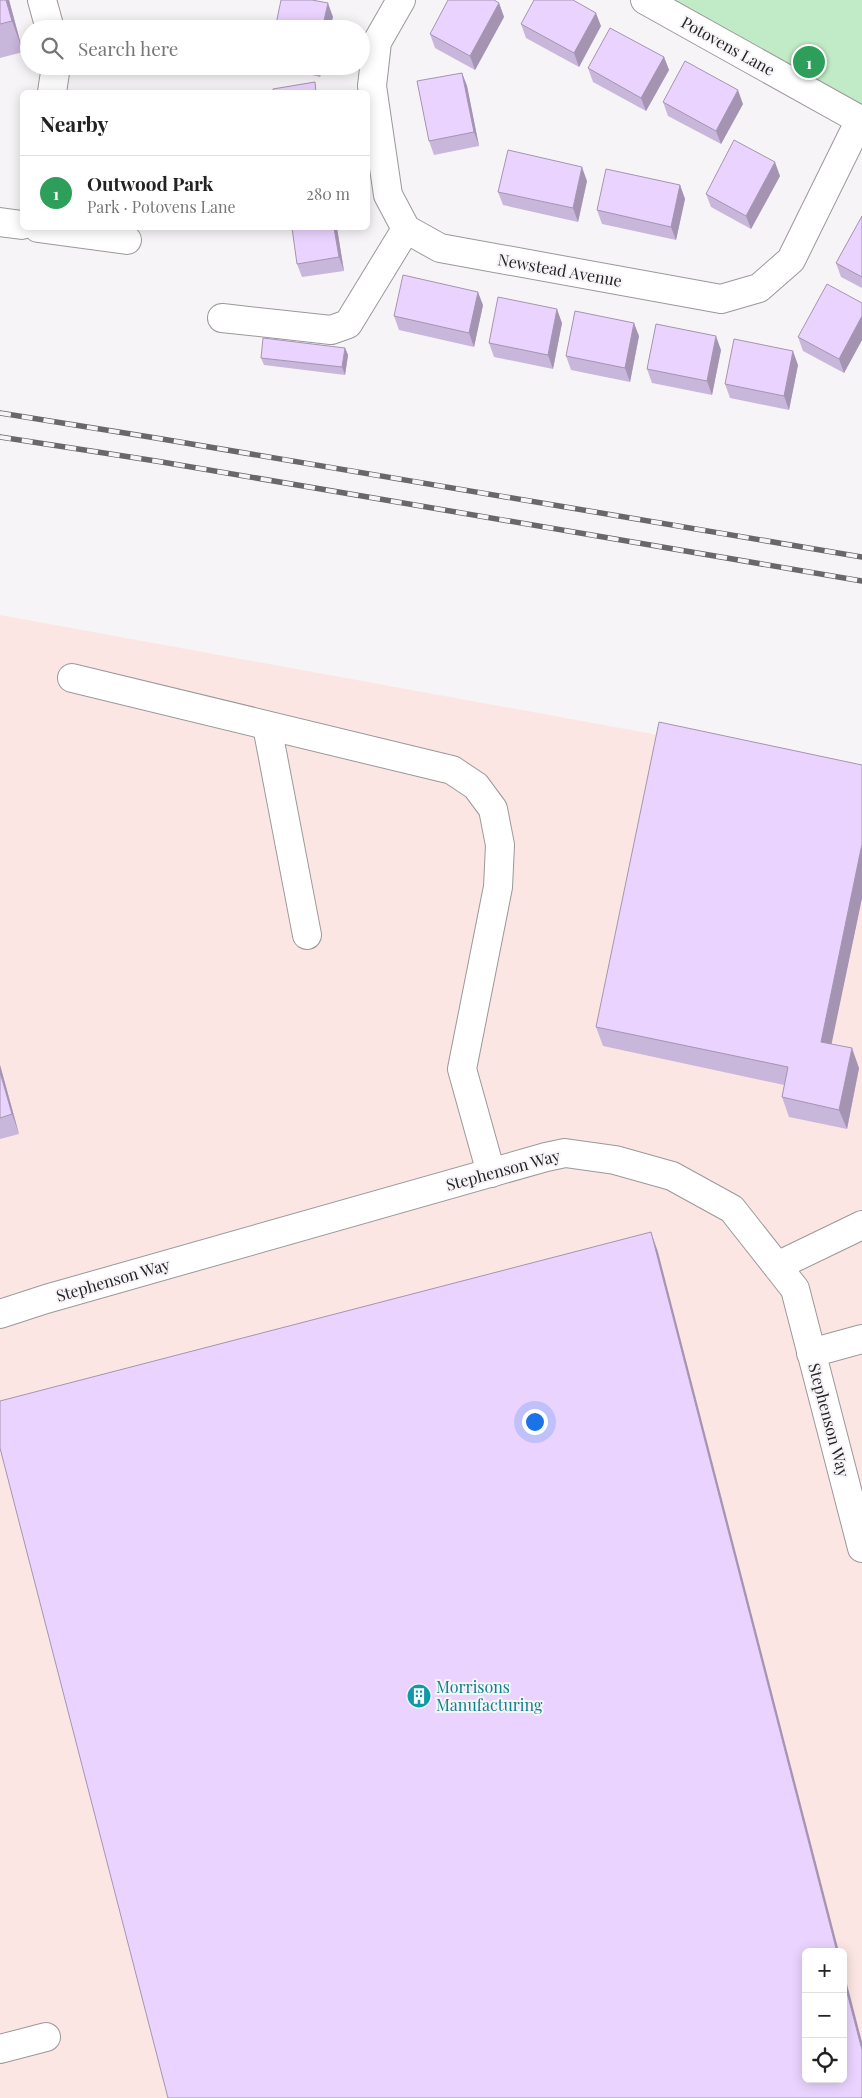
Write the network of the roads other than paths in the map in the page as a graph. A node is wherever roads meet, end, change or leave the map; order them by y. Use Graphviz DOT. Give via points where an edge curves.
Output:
graph roads {
  1 [pos="42,0"];
  2 [pos="401,0"];
  3 [pos="646,0"];
  4 [pos="48,20"];
  5 [pos="55,75"];
  6 [pos="52,90"];
  7 [pos="861,120"];
  8 [pos="0,222"];
  9 [pos="20,225"];
  10 [pos="406,229"];
  11 [pos="53,230"];
  12 [pos="127,240"];
  13 [pos="222,318"];
  14 [pos="72,678"];
  15 [pos="267,726"];
  16 [pos="307,934"];
  17 [pos="491,1173"];
  18 [pos="862,1225"];
  19 [pos="777,1266"];
  20 [pos="0,1314"];
  21 [pos="862,1339"];
  22 [pos="811,1353"];
  23 [pos="862,1548"];
  24 [pos="46,2037"];
  25 [pos="0,2049"];
  1 -- 4 [label="street"];
  2 -- 10 [label="street" via="377,42 372,86 388,195"];
  3 -- 7 [label="street, Potovens Lane"];
  5 -- 6 [label="street"];
  7 -- 10 [label="street, Newstead Avenue" via="791,260 758,288 722,300 440,248"];
  8 -- 9 [label="street"];
  10 -- 13 [label="street" via="348,324 331,330"];
  11 -- 12 [label="street"];
  14 -- 15 [label="street"];
  15 -- 16 [label="street"];
  15 -- 17 [label="street" via="452,770 476,786 493,809 500,845 498,887 462,1069"];
  17 -- 19 [label="street, Stephenson Way" via="566,1153 615,1160 672,1176 732,1209"];
  17 -- 20 [label="street, Stephenson Way"];
  18 -- 19 [label="street"];
  19 -- 22 [label="street, Stephenson Way" via="795,1289"];
  21 -- 22 [label="street"];
  22 -- 23 [label="street, Stephenson Way"];
  24 -- 25 [label="street"];
}
